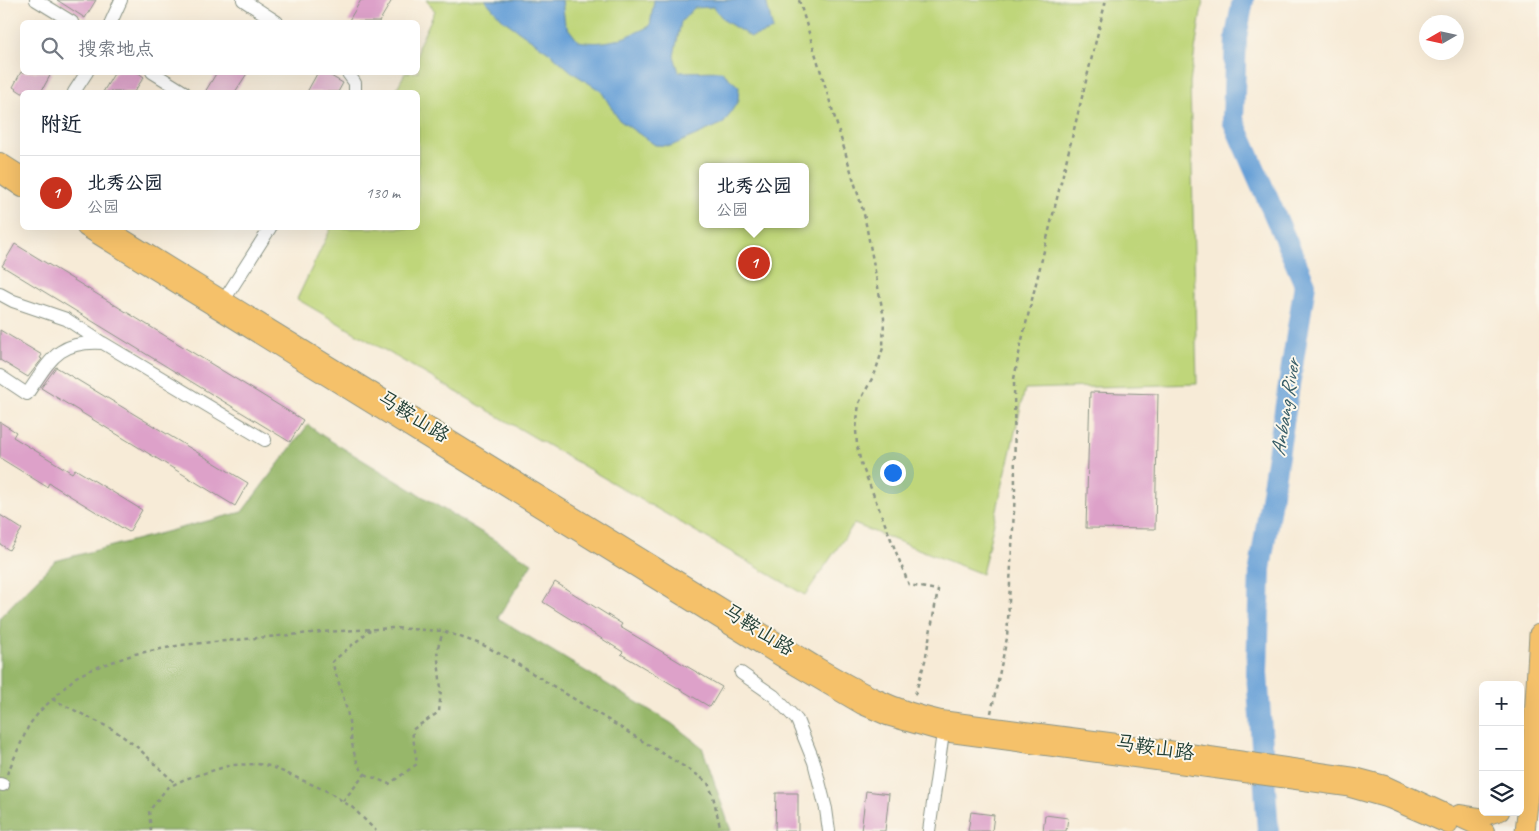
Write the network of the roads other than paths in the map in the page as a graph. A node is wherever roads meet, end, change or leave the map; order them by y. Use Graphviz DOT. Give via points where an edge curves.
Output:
graph roads {
  1 [pos="36,0"];
  2 [pos="121,0"];
  3 [pos="243,0"];
  4 [pos="53,4"];
  5 [pos="70,20"];
  6 [pos="113,20"];
  7 [pos="275,20"];
  8 [pos="85,75"];
  9 [pos="157,75"];
  10 [pos="349,75"];
  11 [pos="75,90"];
  12 [pos="181,90"];
  13 [pos="355,90"];
  14 [pos="0,161"];
  15 [pos="0,174"];
  16 [pos="20,176"];
  17 [pos="20,178"];
  18 [pos="88,230"];
  19 [pos="111,230"];
  20 [pos="269,230"];
  21 [pos="0,294"];
  22 [pos="224,300"];
  23 [pos="103,343"];
  24 [pos="0,376"];
  25 [pos="265,440"];
  26 [pos="1539,634"];
  27 [pos="741,673"];
  28 [pos="943,733"];
  29 [pos="1147,754"];
  30 [pos="1531,765"];
  31 [pos="1524,784"];
  32 [pos="1434,813"];
  33 [pos="1479,816"];
  34 [pos="829,831"];
  35 [pos="929,831"];
  36 [pos="1448,831"];
  37 [pos="1461,831"];
  38 [pos="1486,831"];
  39 [pos="1525,831"];
  1 -- 4 [label="street"];
  2 -- 6 [label="street"];
  3 -- 7 [label="street"];
  4 -- 5 [label="street"];
  8 -- 11 [label="street"];
  9 -- 12 [label="street"];
  10 -- 13 [label="street" via="355,83"];
  14 -- 16 [label="main road"];
  15 -- 17 [label="main road"];
  18 -- 28 [label="main road, 马鞍山路" via="842,696 887,717"];
  19 -- 22 [label="main road, 马鞍山路"];
  20 -- 22 [label="street"];
  21 -- 23 [label="street" via="66,319"];
  22 -- 29 [label="main road, 马鞍山路" via="875,698 941,720"];
  23 -- 24 [label="street" via="89,342 62,349 27,394"];
  23 -- 25 [label="street"];
  26 -- 30 [label="highway"];
  27 -- 34 [label="street" via="774,696 797,720 814,762"];
  28 -- 29 [label="main road, 马鞍山路"];
  28 -- 35 [label="street"];
  29 -- 32 [label="main road, 马鞍山路" via="1303,775"];
  30 -- 31 [label="main road"];
  30 -- 39 [label="highway"];
  32 -- 33 [label="main road"];
  32 -- 36 [label="main road"];
  32 -- 37 [label="main road, 马鞍山路"];
  32 -- 38 [label="main road, 马鞍山路"];
}
